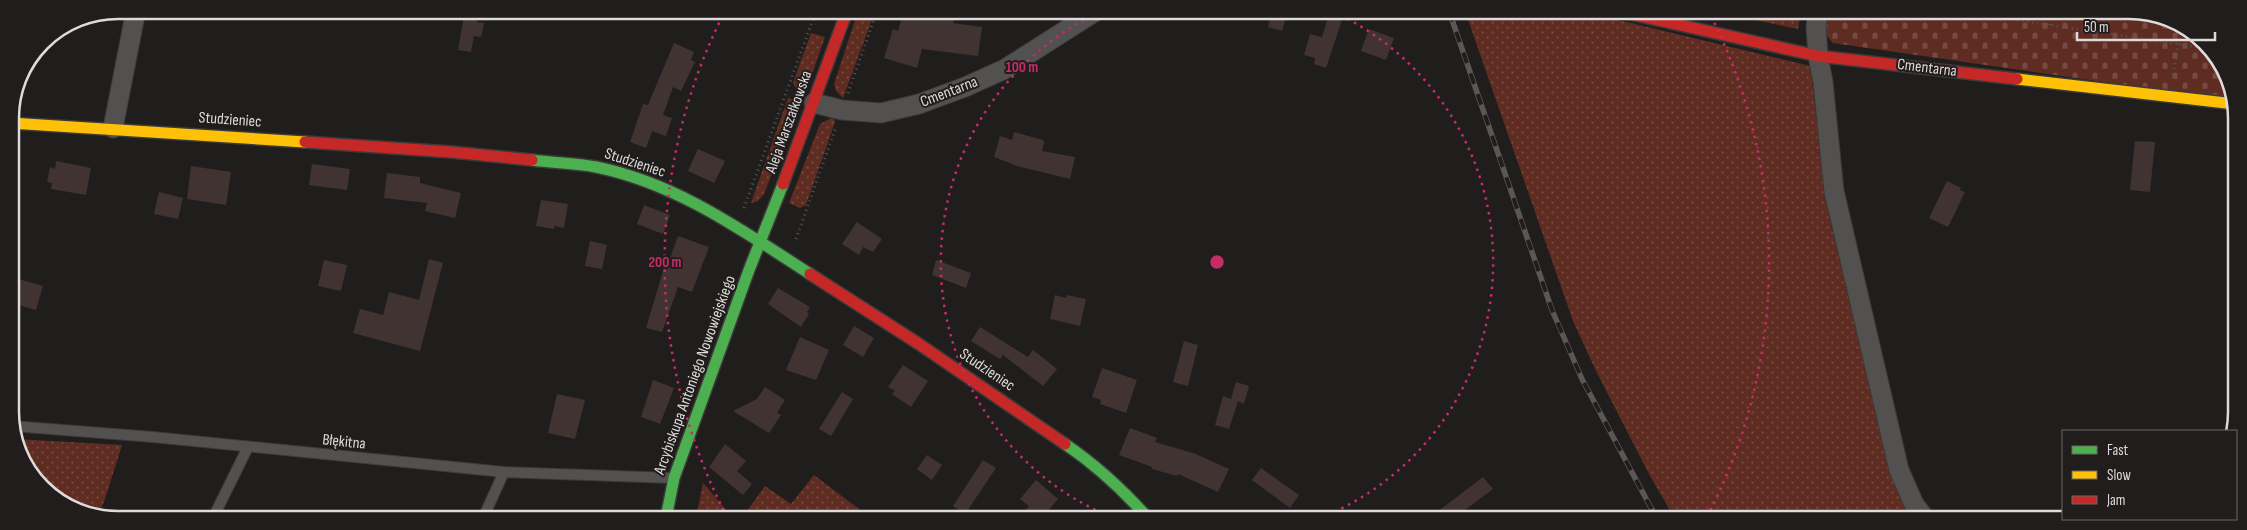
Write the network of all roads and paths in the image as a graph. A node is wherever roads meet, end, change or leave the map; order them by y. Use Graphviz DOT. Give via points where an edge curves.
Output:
graph roads {
  1 [pos="134,19"];
  2 [pos="813,19"];
  3 [pos="844,19"];
  4 [pos="874,19"];
  5 [pos="1083,19"];
  6 [pos="1653,19"];
  7 [pos="1817,19"];
  8 [pos="2010,19"];
  9 [pos="2050,19"];
  10 [pos="2050,25"];
  11 [pos="2180,33"];
  12 [pos="2178,45"];
  13 [pos="2199,48"];
  14 [pos="1818,56"];
  15 [pos="2170,96"];
  16 [pos="2227,103"];
  17 [pos="814,104"];
  18 [pos="842,110"];
  19 [pos="19,123"];
  20 [pos="113,128"];
  21 [pos="736,226"];
  22 [pos="761,244"];
  23 [pos="788,260"];
  24 [pos="20,427"];
  25 [pos="248,447"];
  26 [pos="504,472"];
  27 [pos="674,478"];
  28 [pos="216,511"];
  29 [pos="486,511"];
  30 [pos="667,511"];
  31 [pos="1142,511"];
  32 [pos="1919,511"];
  1 -- 20 [label="street"];
  2 -- 21 [label="path"];
  3 -- 17 [label="street, Aleja Marszałkowska"];
  4 -- 18 [label="path"];
  5 -- 18 [label="street, Cmentarna" via="1005,69 965,88 881,114"];
  6 -- 14 [label="street, Cmentarna"];
  7 -- 14 [label="street"];
  8 -- 10 [label="path"];
  9 -- 10 [label="path"];
  10 -- 12 [label="path"];
  11 -- 12 [label="path"];
  12 -- 13 [label="path"];
  12 -- 15 [label="path"];
  14 -- 15 [label="street, Cmentarna"];
  14 -- 32 [label="street" via="1834,191 1899,470"];
  15 -- 16 [label="street, Cmentarna"];
  17 -- 18 [label="street, Cmentarna"];
  17 -- 22 [label="street, Aleja Marszałkowska"];
  18 -- 23 [label="path"];
  19 -- 20 [label="street, Studzieniec"];
  20 -- 21 [label="street, Studzieniec" via="451,152 596,167 644,181 690,200"];
  21 -- 22 [label="street, Studzieniec"];
  22 -- 23 [label="street, Studzieniec"];
  22 -- 27 [label="street, Arcybiskupa Antoniego Nowowiejskiego"];
  23 -- 31 [label="street, Studzieniec" via="1026,415 1081,455"];
  24 -- 25 [label="lane, Błękitna"];
  25 -- 26 [label="lane, Błękitna"];
  25 -- 28 [label="lane"];
  26 -- 27 [label="lane, Błękitna"];
  26 -- 29 [label="lane"];
  27 -- 30 [label="street, Arcybiskupa Antoniego Nowowiejskiego"];
}
